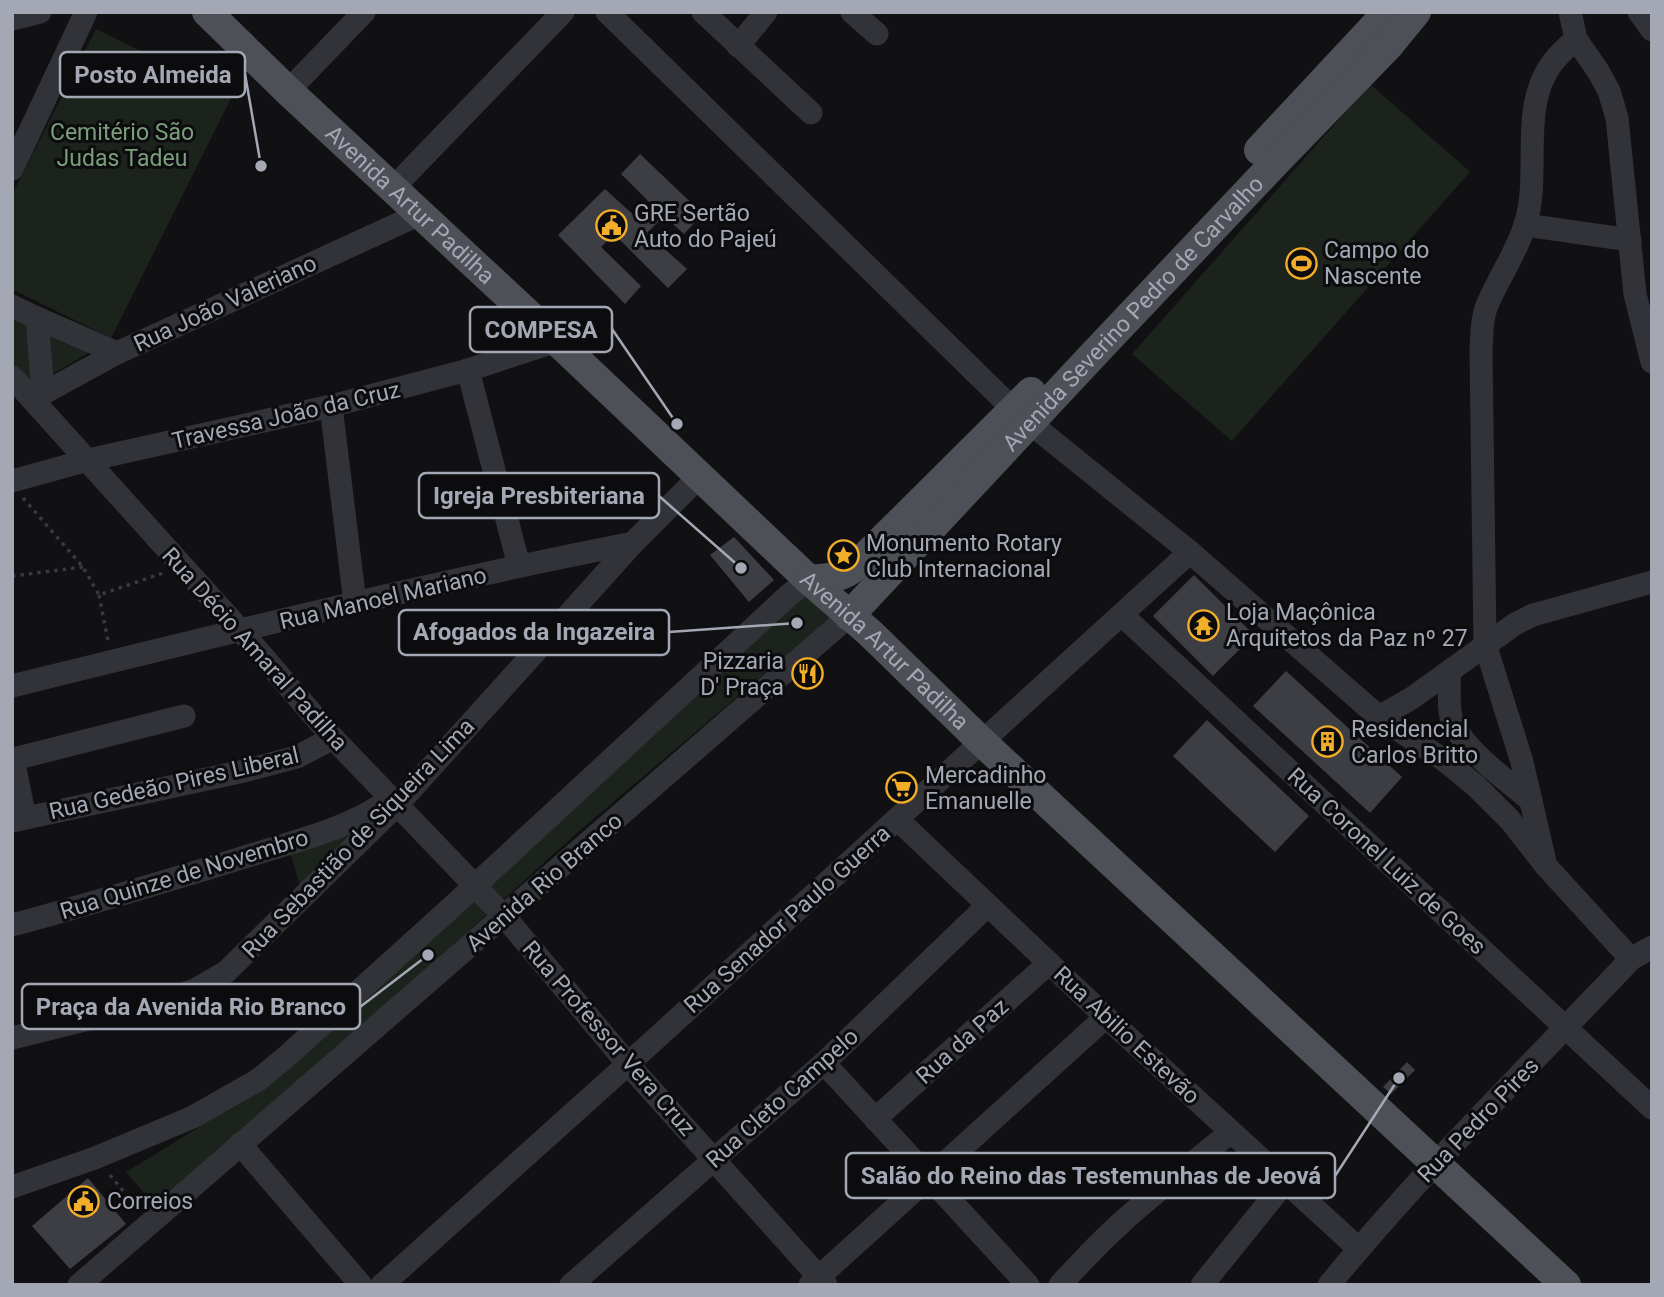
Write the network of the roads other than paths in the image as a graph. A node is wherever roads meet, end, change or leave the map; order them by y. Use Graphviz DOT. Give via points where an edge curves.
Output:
graph roads {
  1 [pos="40,12"];
  2 [pos="86,12"];
  3 [pos="207,12"];
  4 [pos="364,12"];
  5 [pos="563,12"];
  6 [pos="607,12"];
  7 [pos="704,12"];
  8 [pos="766,12"];
  9 [pos="852,12"];
  10 [pos="1387,12"];
  11 [pos="1416,12"];
  12 [pos="1570,12"];
  13 [pos="1639,12"];
  14 [pos="12,19"];
  15 [pos="1652,30"];
  16 [pos="877,34"];
  17 [pos="1576,39"];
  18 [pos="738,46"];
  19 [pos="288,91"];
  20 [pos="811,113"];
  21 [pos="12,169"];
  22 [pos="393,188"];
  23 [pos="420,214"];
  24 [pos="1525,225"];
  25 [pos="1630,240"];
  26 [pos="12,306"];
  27 [pos="37,318"];
  28 [pos="557,341"];
  29 [pos="1085,348"];
  30 [pos="117,353"];
  31 [pos="1652,362"];
  32 [pos="468,370"];
  33 [pos="12,377"];
  34 [pos="38,396"];
  35 [pos="331,406"];
  36 [pos="1030,408"];
  37 [pos="88,460"];
  38 [pos="699,477"];
  39 [pos="17,489"];
  40 [pos="633,543"];
  41 [pos="1190,552"];
  42 [pos="519,566"];
  43 [pos="809,580"];
  44 [pos="1652,582"];
  45 [pos="355,603"];
  46 [pos="1122,615"];
  47 [pos="849,616"];
  48 [pos="241,631"];
  49 [pos="1485,644"];
  50 [pos="1449,673"];
  51 [pos="12,686"];
  52 [pos="184,716"];
  53 [pos="1379,717"];
  54 [pos="333,737"];
  55 [pos="981,741"];
  56 [pos="394,801"];
  57 [pos="1531,801"];
  58 [pos="897,819"];
  59 [pos="19,820"];
  60 [pos="1546,866"];
  61 [pos="476,885"];
  62 [pos="988,906"];
  63 [pos="503,916"];
  64 [pos="12,925"];
  65 [pos="1652,947"];
  66 [pos="1631,959"];
  67 [pos="1049,963"];
  68 [pos="1106,1017"];
  69 [pos="1566,1027"];
  70 [pos="12,1038"];
  71 [pos="824,1063"];
  72 [pos="628,1064"];
  73 [pos="1652,1108"];
  74 [pos="875,1119"];
  75 [pos="1231,1132"];
  76 [pos="240,1144"];
  77 [pos="715,1160"];
  78 [pos="1436,1162"];
  79 [pos="929,1178"];
  80 [pos="1286,1181"];
  81 [pos="13,1187"];
  82 [pos="1359,1249"];
  83 [pos="818,1282"];
  84 [pos="79,1285"];
  85 [pos="361,1285"];
  86 [pos="382,1285"];
  87 [pos="571,1285"];
  88 [pos="1028,1285"];
  89 [pos="1060,1285"];
  90 [pos="1202,1285"];
  91 [pos="1329,1285"];
  92 [pos="1566,1285"];
  1 -- 14 [label="street"];
  2 -- 21 [label="street"];
  3 -- 19 [label="main road, Avenida Artur Padilha"];
  4 -- 19 [label="street"];
  5 -- 22 [label="street"];
  6 -- 36 [label="street"];
  7 -- 18 [label="street"];
  8 -- 18 [label="street"];
  9 -- 16 [label="street"];
  10 -- 29 [label="main road, Avenida Severino Pedro de Carvalho"];
  11 -- 29 [label="main road, Avenida Severino Pedro de Carvalho" via="1273,165"];
  12 -- 17 [label="street"];
  13 -- 15 [label="street"];
  17 -- 24 [label="street" via="1552,62 1541,85"];
  17 -- 25 [label="street" via="1609,91 1617,118"];
  18 -- 20 [label="street"];
  19 -- 22 [label="main road, Avenida Artur Padilha"];
  22 -- 23 [label="main road, Avenida Artur Padilha"];
  23 -- 28 [label="main road, Avenida Artur Padilha"];
  23 -- 30 [label="street, Rua João Valeriano"];
  24 -- 25 [label="street"];
  24 -- 49 [label="street" via="1482,327"];
  25 -- 31 [label="street" via="1635,294"];
  26 -- 27 [label="street"];
  27 -- 30 [label="street"];
  27 -- 34 [label="street"];
  28 -- 32 [label="street, Travessa João da Cruz"];
  28 -- 38 [label="main road, Avenida Artur Padilha"];
  29 -- 36 [label="main road, Avenida Severino Pedro de Carvalho"];
  30 -- 34 [label="street, Rua João Valeriano"];
  32 -- 35 [label="street, Travessa João da Cruz"];
  32 -- 42 [label="street"];
  33 -- 34 [label="street, Rua Décio Amaral Padilha"];
  34 -- 37 [label="street, Rua Décio Amaral Padilha"];
  35 -- 37 [label="street, Travessa João da Cruz"];
  35 -- 45 [label="street"];
  36 -- 41 [label="street"];
  36 -- 43 [label="main road, Avenida Severino Pedro de Carvalho" via="845,575"];
  36 -- 47 [label="main road, Avenida Severino Pedro de Carvalho"];
  37 -- 39 [label="street, Travessa João da Cruz"];
  37 -- 48 [label="street, Rua Décio Amaral Padilha"];
  38 -- 40 [label="street, Rua Sebastião de Siqueira Lima"];
  38 -- 43 [label="main road, Avenida Artur Padilha"];
  40 -- 42 [label="street, Rua Manoel Mariano"];
  40 -- 56 [label="street, Rua Sebastião de Siqueira Lima"];
  41 -- 46 [label="street, Rua Senador Paulo Guerra"];
  41 -- 53 [label="street"];
  42 -- 45 [label="street, Rua Manoel Mariano"];
  43 -- 47 [label="main road, Avenida Artur Padilha"];
  43 -- 61 [label="street, Avenida Rio Branco"];
  44 -- 49 [label="street" via="1533,615"];
  45 -- 48 [label="street, Rua Manoel Mariano"];
  46 -- 55 [label="street, Rua Senador Paulo Guerra"];
  46 -- 69 [label="street, Rua Coronel Luiz de Goes"];
  47 -- 55 [label="main road, Avenida Artur Padilha"];
  47 -- 63 [label="street, Avenida Rio Branco"];
  48 -- 51 [label="street, Rua Manoel Mariano"];
  48 -- 54 [label="street, Rua Décio Amaral Padilha"];
  49 -- 50 [label="street"];
  49 -- 57 [label="street"];
  50 -- 53 [label="street"];
  50 -- 57 [label="street" via="1451,717 1459,735"];
  52 -- 59 [label="street" via="18,758 14,764"];
  53 -- 60 [label="street" via="1476,786"];
  54 -- 56 [label="street, Rua Décio Amaral Padilha"];
  54 -- 59 [label="street, Rua Gedeão Pires Liberal" via="284,761"];
  55 -- 58 [label="street, Rua Senador Paulo Guerra"];
  55 -- 78 [label="main road, Avenida Artur Padilha"];
  56 -- 61 [label="street, Rua Décio Amaral Padilha"];
  56 -- 64 [label="street, Rua Quinze de Novembro" via="317,833"];
  56 -- 70 [label="street, Rua Sebastião de Siqueira Lima" via="226,972 195,990"];
  57 -- 60 [label="street"];
  58 -- 62 [label="street, Rua Abilio Estevão"];
  58 -- 72 [label="street, Rua Senador Paulo Guerra"];
  60 -- 66 [label="street"];
  61 -- 63 [label="street, Rua Décio Amaral Padilha"];
  61 -- 81 [label="street, Avenida Rio Branco" via="258,1080 193,1116"];
  62 -- 67 [label="street, Rua Abilio Estevão"];
  62 -- 71 [label="street, Rua Cleto Campelo"];
  63 -- 72 [label="street, Rua Professor Vera Cruz"];
  63 -- 76 [label="street, Avenida Rio Branco"];
  65 -- 66 [label="street, Rua Pedro Pires"];
  66 -- 69 [label="street, Rua Pedro Pires"];
  67 -- 68 [label="street, Rua Abilio Estevão"];
  67 -- 74 [label="street, Rua da Paz"];
  68 -- 75 [label="street, Rua Abilio Estevão"];
  68 -- 79 [label="street"];
  69 -- 73 [label="street, Rua Coronel Luiz de Goes"];
  69 -- 78 [label="street, Rua Pedro Pires"];
  71 -- 74 [label="street"];
  71 -- 77 [label="street, Rua Cleto Campelo"];
  72 -- 77 [label="street, Rua Professor Vera Cruz"];
  72 -- 86 [label="street, Rua Senador Paulo Guerra"];
  74 -- 79 [label="street"];
  75 -- 80 [label="street, Rua Abilio Estevão"];
  75 -- 89 [label="street" via="1123,1221"];
  76 -- 84 [label="street, Avenida Rio Branco"];
  76 -- 85 [label="street"];
  77 -- 83 [label="street, Rua Professor Vera Cruz"];
  77 -- 87 [label="street, Rua Cleto Campelo"];
  78 -- 82 [label="street, Rua Pedro Pires"];
  78 -- 92 [label="main road, Avenida Artur Padilha"];
  79 -- 83 [label="street"];
  79 -- 88 [label="street"];
  80 -- 82 [label="street, Rua Abilio Estevão"];
  80 -- 90 [label="street"];
  82 -- 91 [label="street, Rua Pedro Pires"];
}
